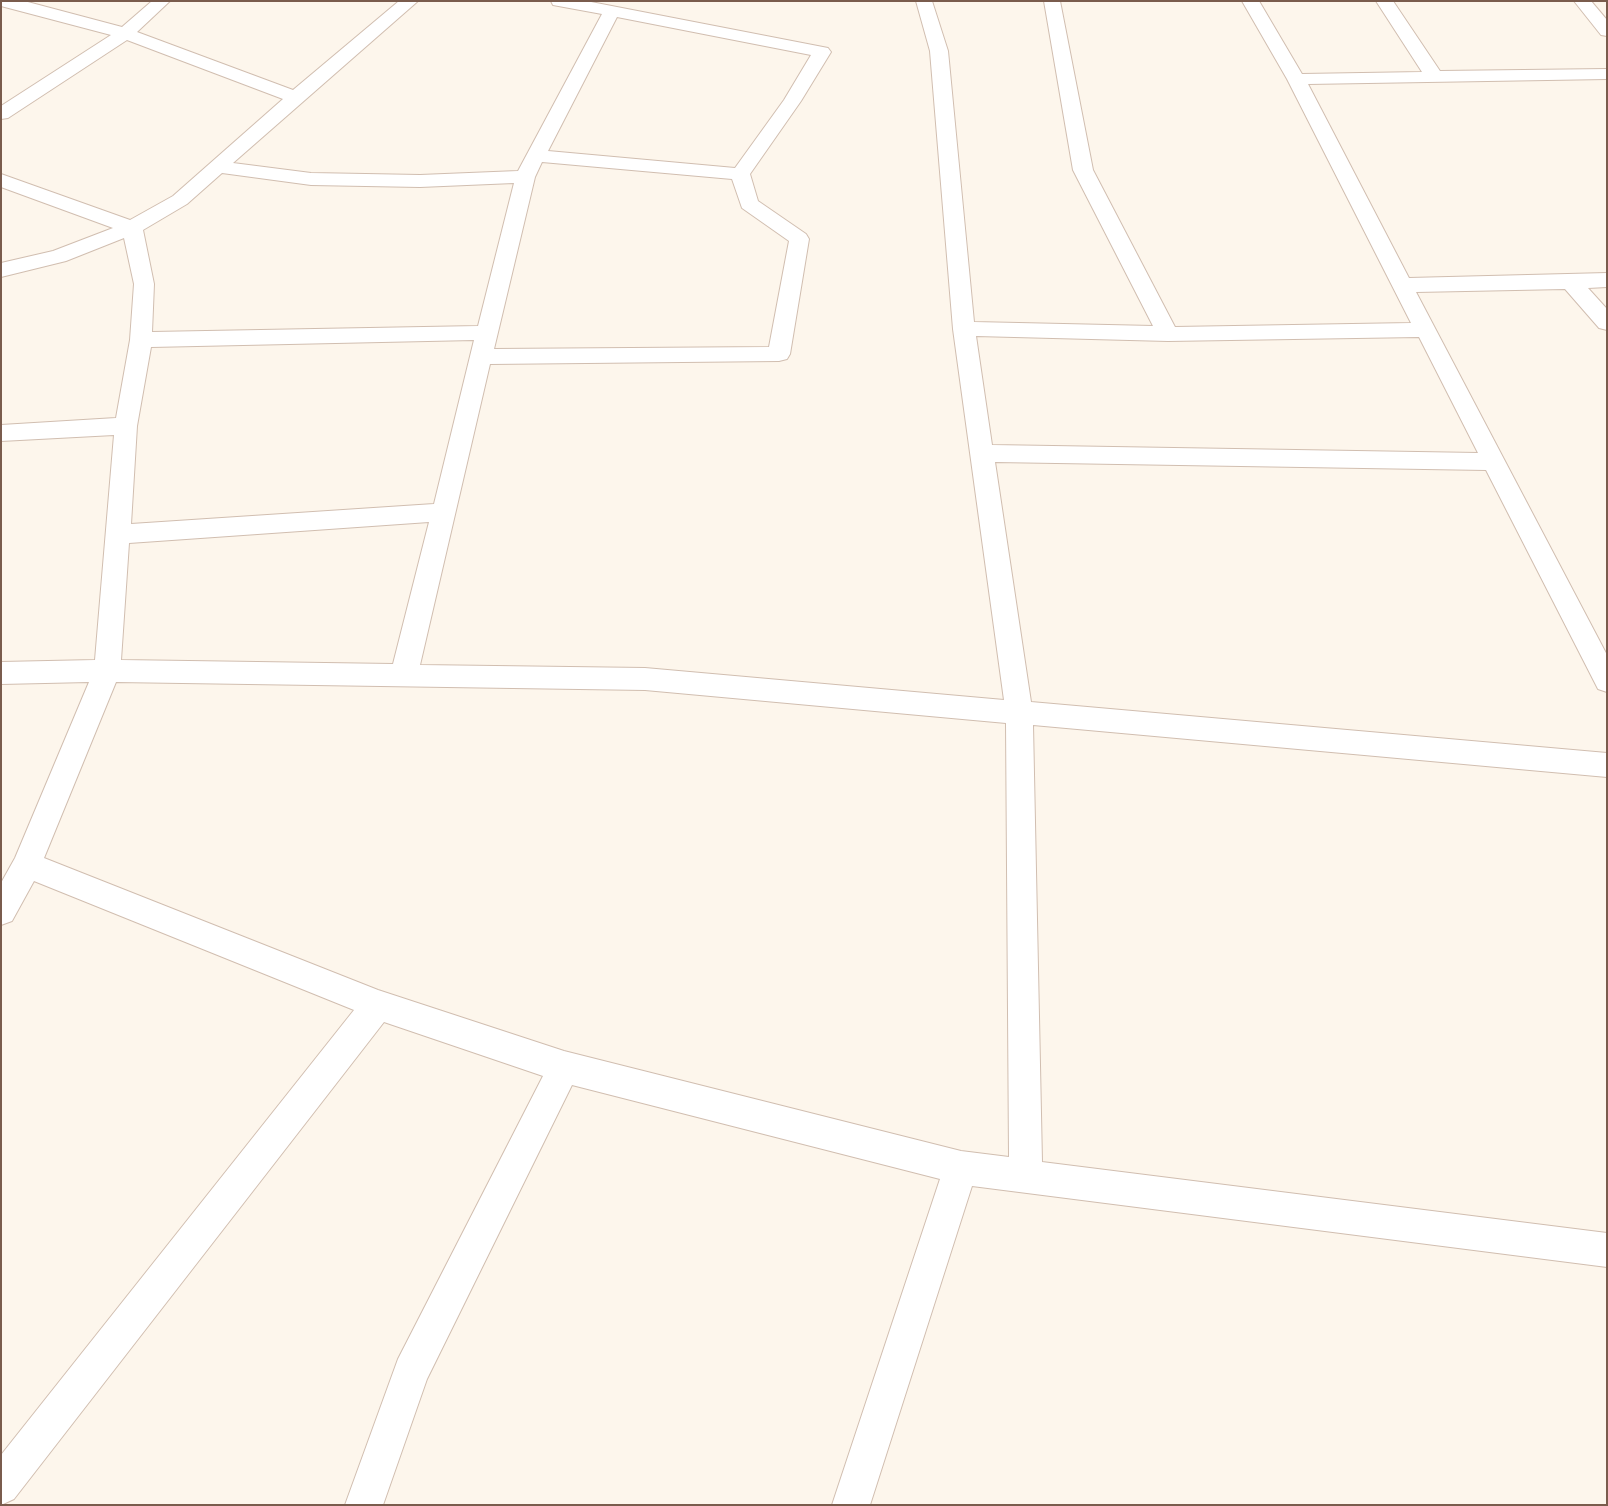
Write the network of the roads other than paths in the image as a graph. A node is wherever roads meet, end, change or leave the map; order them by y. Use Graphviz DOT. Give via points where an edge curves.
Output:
graph roads {
  1 [pos="3,1"];
  2 [pos="162,1"];
  3 [pos="410,1"];
  4 [pos="559,1"];
  5 [pos="924,1"];
  6 [pos="1052,1"];
  7 [pos="1384,1"];
  8 [pos="1582,1"];
  9 [pos="1246,2"];
  10 [pos="612,12"];
  11 [pos="1607,31"];
  12 [pos="125,32"];
  13 [pos="1607,74"];
  14 [pos="1435,77"];
  15 [pos="1296,79"];
  16 [pos="296,98"];
  17 [pos="1,114"];
  18 [pos="537,156"];
  19 [pos="217,167"];
  20 [pos="740,174"];
  21 [pos="525,177"];
  22 [pos="1,180"];
  23 [pos="132,228"];
  24 [pos="1,270"];
  25 [pos="1607,280"];
  26 [pos="1571,282"];
  27 [pos="1402,285"];
  28 [pos="1607,323"];
  29 [pos="964,330"];
  30 [pos="1426,330"];
  31 [pos="486,332"];
  32 [pos="1168,334"];
  33 [pos="141,340"];
  34 [pos="481,357"];
  35 [pos="126,426"];
  36 [pos="1,434"];
  37 [pos="982,453"];
  38 [pos="1493,462"];
  39 [pos="443,512"];
  40 [pos="118,534"];
  41 [pos="107,671"];
  42 [pos="1,674"];
  43 [pos="404,675"];
  44 [pos="1607,681"];
  45 [pos="1019,712"];
  46 [pos="1607,765"];
  47 [pos="26,865"];
  48 [pos="1,911"];
  49 [pos="378,1005"];
  50 [pos="564,1067"];
  51 [pos="961,1168"];
  52 [pos="1026,1176"];
  53 [pos="1607,1250"];
  54 [pos="1,1486"];
  55 [pos="364,1505"];
  56 [pos="851,1505"];
  1 -- 12 [label="street"];
  2 -- 12 [label="street"];
  3 -- 16 [label="street"];
  4 -- 10 [label="street"];
  5 -- 29 [label="street" via="939,51"];
  6 -- 32 [label="street" via="1083,170"];
  7 -- 14 [label="street"];
  8 -- 11 [label="street"];
  9 -- 15 [label="street"];
  10 -- 18 [label="street"];
  10 -- 20 [label="street" via="822,52"];
  12 -- 16 [label="street"];
  12 -- 17 [label="street"];
  13 -- 14 [label="street"];
  14 -- 15 [label="street"];
  15 -- 27 [label="street"];
  16 -- 19 [label="street"];
  18 -- 20 [label="street"];
  18 -- 21 [label="street"];
  19 -- 21 [label="street" via="311,179 420,181"];
  19 -- 23 [label="street" via="180,200"];
  20 -- 34 [label="street" via="749,204 799,239 779,354"];
  21 -- 31 [label="street"];
  22 -- 23 [label="street"];
  23 -- 24 [label="street" via="59,256"];
  23 -- 33 [label="street" via="144,284"];
  25 -- 26 [label="street"];
  26 -- 27 [label="street"];
  26 -- 28 [label="street"];
  27 -- 30 [label="street"];
  29 -- 32 [label="street"];
  29 -- 37 [label="street"];
  30 -- 32 [label="street"];
  30 -- 38 [label="street"];
  31 -- 33 [label="street"];
  31 -- 34 [label="street"];
  33 -- 35 [label="street"];
  34 -- 39 [label="street"];
  35 -- 36 [label="street"];
  35 -- 40 [label="street"];
  37 -- 38 [label="street"];
  37 -- 45 [label="street"];
  38 -- 44 [label="street"];
  39 -- 40 [label="street"];
  39 -- 43 [label="street"];
  40 -- 41 [label="street"];
  41 -- 42 [label="street"];
  41 -- 43 [label="street"];
  41 -- 47 [label="street"];
  43 -- 45 [label="street" via="645,679"];
  45 -- 46 [label="street"];
  45 -- 52 [label="street"];
  47 -- 48 [label="street"];
  47 -- 49 [label="street"];
  49 -- 50 [label="street"];
  49 -- 54 [label="street"];
  50 -- 51 [label="street"];
  50 -- 55 [label="street" via="411,1372"];
  51 -- 52 [label="street"];
  51 -- 56 [label="street"];
  52 -- 53 [label="street"];
}
